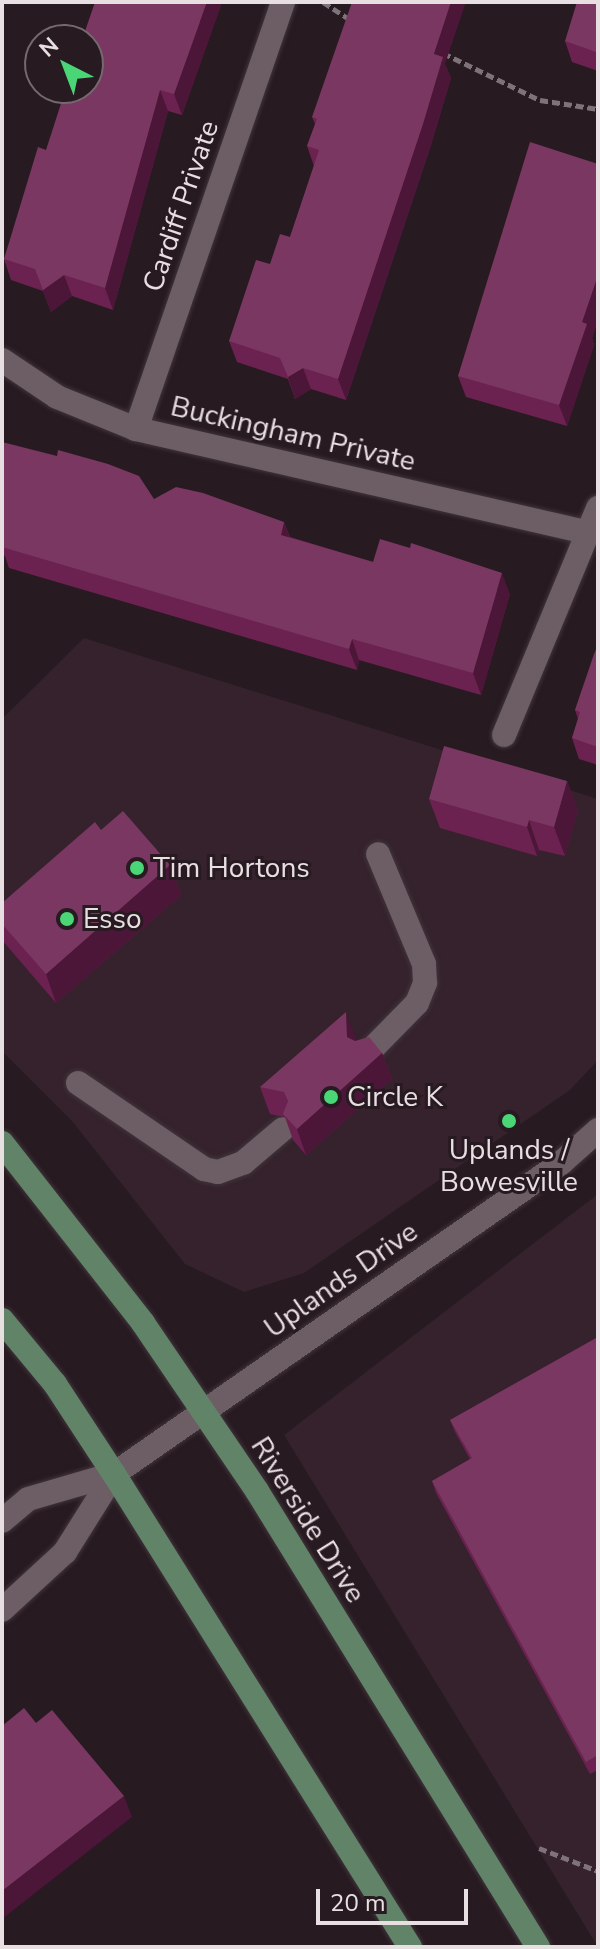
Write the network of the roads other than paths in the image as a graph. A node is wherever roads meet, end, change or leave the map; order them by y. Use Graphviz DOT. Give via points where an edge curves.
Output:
graph roads {
  1 [pos="283,2"];
  2 [pos="2,360"];
  3 [pos="136,429"];
  4 [pos="598,508"];
  5 [pos="584,532"];
  6 [pos="504,735"];
  7 [pos="378,854"];
  8 [pos="368,1053"];
  9 [pos="78,1083"];
  10 [pos="283,1129"];
  11 [pos="598,1130"];
  12 [pos="2,1143"];
  13 [pos="2,1320"];
  14 [pos="201,1410"];
  15 [pos="114,1474"];
  16 [pos="2,1521"];
  17 [pos="2,1610"];
  18 [pos="410,1947"];
  19 [pos="538,1947"];
  1 -- 3 [label="street, Cardiff Private"];
  2 -- 3 [label="street, Buckingham Private" via="57,397"];
  3 -- 5 [label="street, Buckingham Private"];
  4 -- 5 [label="street"];
  5 -- 6 [label="street"];
  7 -- 8 [label="street" via="424,964 425,983 417,1003"];
  9 -- 10 [label="street" via="204,1169 218,1172 243,1163"];
  11 -- 14 [label="street, Uplands Drive" via="561,1163"];
  12 -- 14 [label="main road, Riverside Drive" via="143,1323"];
  13 -- 15 [label="main road" via="55,1384"];
  14 -- 15 [label="street, Uplands Drive"];
  14 -- 19 [label="main road, Riverside Drive" via="257,1491"];
  15 -- 16 [label="street" via="28,1499"];
  15 -- 17 [label="street" via="65,1552"];
  15 -- 18 [label="main road"];
}
